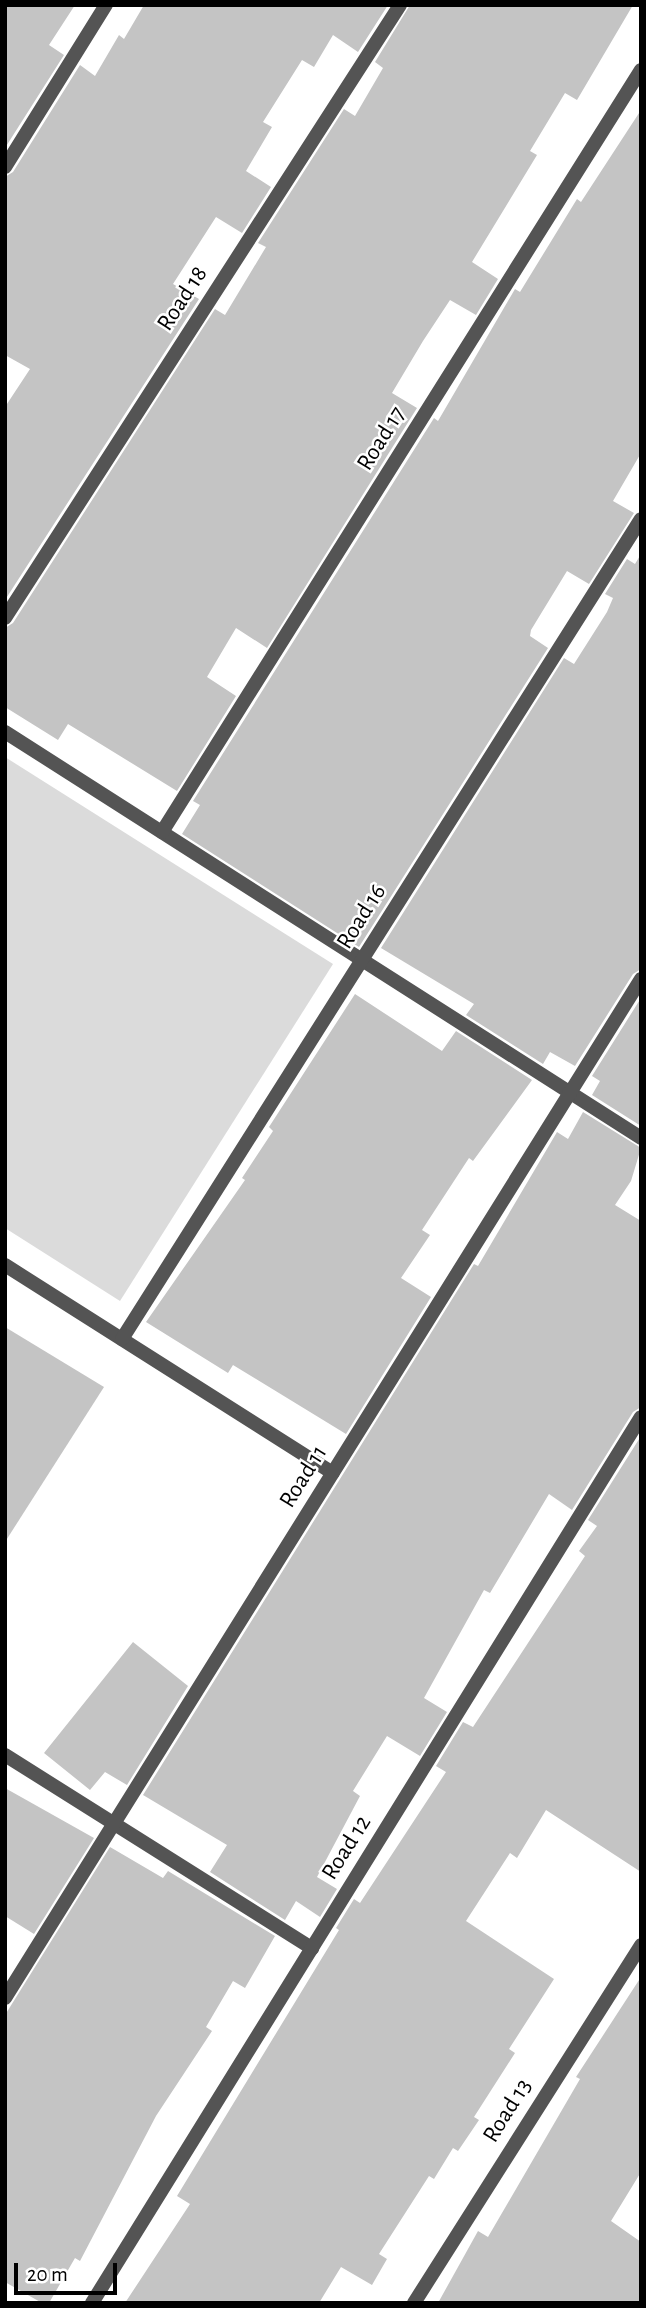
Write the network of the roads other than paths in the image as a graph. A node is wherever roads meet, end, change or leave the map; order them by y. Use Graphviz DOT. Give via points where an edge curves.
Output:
graph roads {
  1 [pos="106,5"];
  2 [pos="400,5"];
  3 [pos="641,69"];
  4 [pos="5,167"];
  5 [pos="641,519"];
  6 [pos="5,618"];
  7 [pos="5,732"];
  8 [pos="162,832"];
  9 [pos="362,960"];
  10 [pos="641,979"];
  11 [pos="570,1092"];
  12 [pos="641,1138"];
  13 [pos="5,1265"];
  14 [pos="122,1339"];
  15 [pos="641,1417"];
  16 [pos="333,1473"];
  17 [pos="5,1755"];
  18 [pos="114,1824"];
  19 [pos="641,1945"];
  20 [pos="312,1948"];
  21 [pos="5,1998"];
  22 [pos="92,2303"];
  23 [pos="414,2303"];
  1 -- 4 [label="street"];
  2 -- 6 [label="street, Road 18"];
  3 -- 8 [label="street, Road 17"];
  5 -- 9 [label="street, Road 16"];
  7 -- 8 [label="street"];
  8 -- 9 [label="street"];
  9 -- 11 [label="street"];
  9 -- 14 [label="street, Road 16"];
  10 -- 11 [label="street, Road 11"];
  11 -- 12 [label="street"];
  11 -- 16 [label="street, Road 11"];
  13 -- 14 [label="street"];
  14 -- 16 [label="street"];
  15 -- 20 [label="street, Road 12"];
  16 -- 18 [label="street, Road 11"];
  17 -- 18 [label="street"];
  18 -- 20 [label="street"];
  18 -- 21 [label="street, Road 11"];
  19 -- 23 [label="street, Road 13"];
  20 -- 22 [label="street, Road 12"];
}
